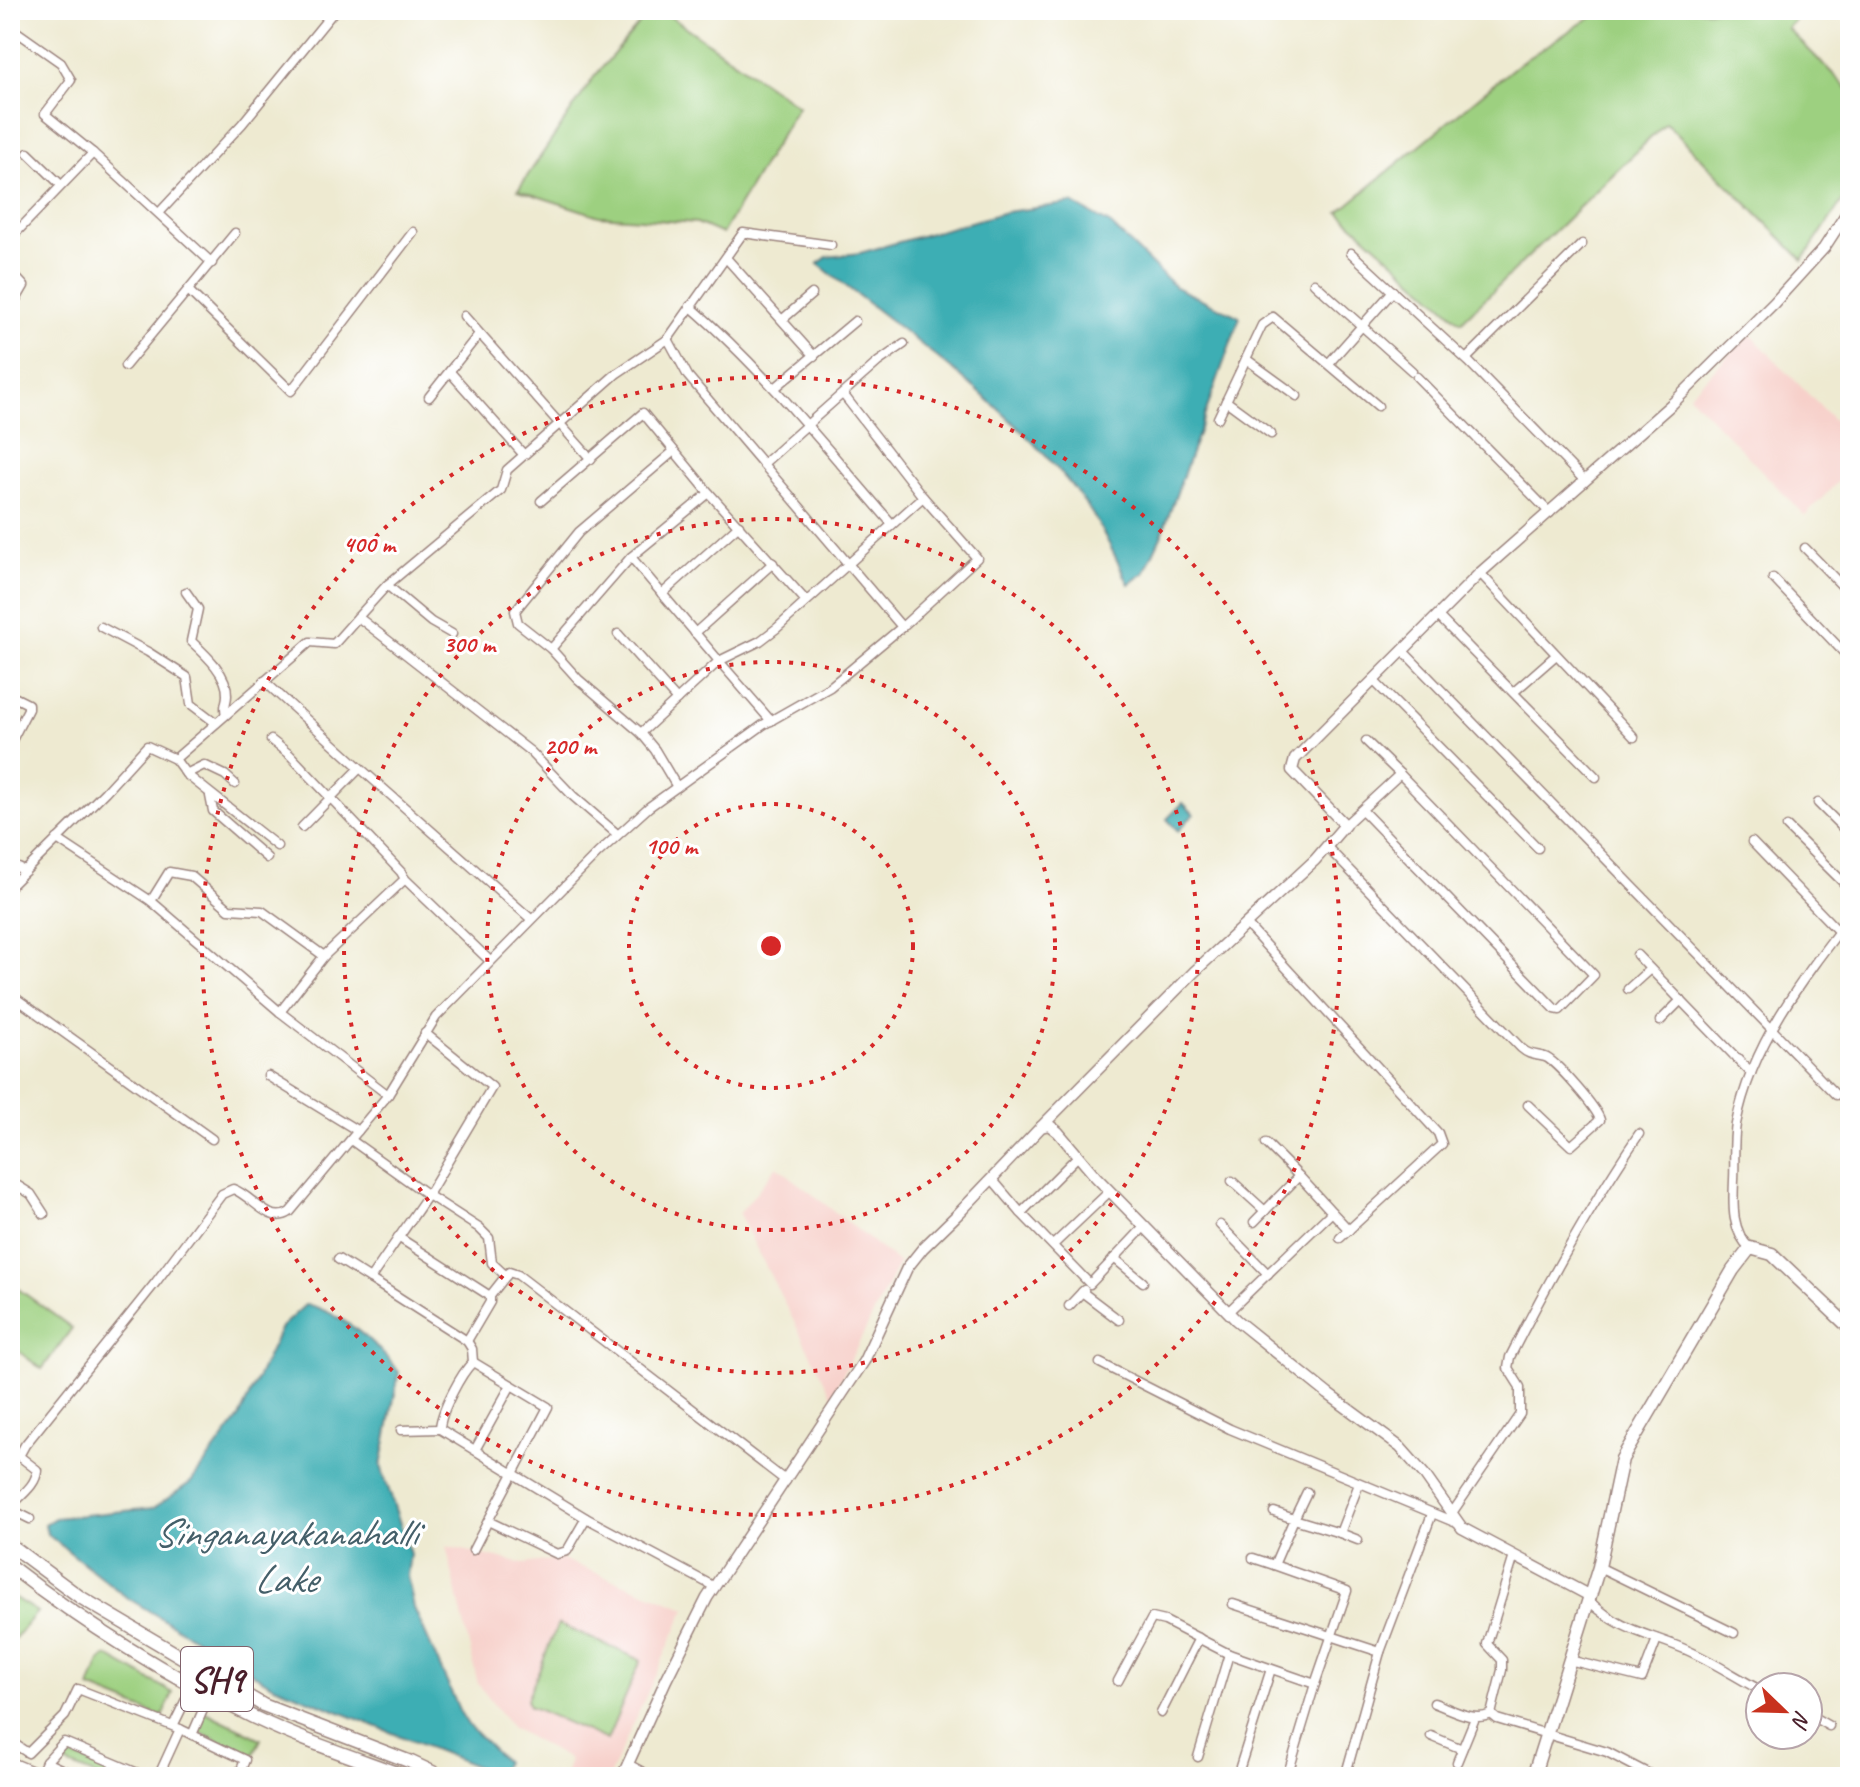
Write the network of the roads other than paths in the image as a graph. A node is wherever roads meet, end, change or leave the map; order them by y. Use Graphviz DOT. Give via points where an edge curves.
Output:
graph roads {
  1 [pos="335,10"];
  2 [pos="10,27"];
  3 [pos="28,153"];
  4 [pos="93,153"];
  5 [pos="61,185"];
  6 [pos="1850,208"];
  7 [pos="159,213"];
  8 [pos="413,232"];
  9 [pos="235,233"];
  10 [pos="10,239"];
  11 [pos="1582,244"];
  12 [pos="831,245"];
  13 [pos="1351,253"];
  14 [pos="727,259"];
  15 [pos="212,263"];
  16 [pos="10,271"];
  17 [pos="1314,283"];
  18 [pos="189,291"];
  19 [pos="1393,291"];
  20 [pos="812,294"];
  21 [pos="690,306"];
  22 [pos="10,310"];
  23 [pos="464,316"];
  24 [pos="783,319"];
  25 [pos="855,321"];
  26 [pos="1361,326"];
  27 [pos="479,334"];
  28 [pos="668,339"];
  29 [pos="904,344"];
  30 [pos="814,356"];
  31 [pos="1246,359"];
  32 [pos="1466,359"];
  33 [pos="1329,363"];
  34 [pos="125,366"];
  35 [pos="450,372"];
  36 [pos="775,388"];
  37 [pos="843,394"];
  38 [pos="1297,396"];
  39 [pos="429,397"];
  40 [pos="1226,401"];
  41 [pos="1378,406"];
  42 [pos="1218,418"];
  43 [pos="559,424"];
  44 [pos="807,426"];
  45 [pos="1271,434"];
  46 [pos="674,451"];
  47 [pos="524,455"];
  48 [pos="591,459"];
  49 [pos="763,464"];
  50 [pos="1585,481"];
  51 [pos="709,493"];
  52 [pos="923,497"];
  53 [pos="541,501"];
  54 [pos="1550,513"];
  55 [pos="892,524"];
  56 [pos="739,525"];
  57 [pos="1805,548"];
  58 [pos="631,557"];
  59 [pos="773,563"];
  60 [pos="847,563"];
  61 [pos="1480,573"];
  62 [pos="1773,578"];
  63 [pos="387,585"];
  64 [pos="186,592"];
  65 [pos="662,594"];
  66 [pos="1850,594"];
  67 [pos="806,601"];
  68 [pos="1438,616"];
  69 [pos="358,617"];
  70 [pos="101,627"];
  71 [pos="902,627"];
  72 [pos="695,633"];
  73 [pos="452,634"];
  74 [pos="618,634"];
  75 [pos="551,649"];
  76 [pos="1404,652"];
  77 [pos="1555,656"];
  78 [pos="1850,659"];
  79 [pos="719,661"];
  80 [pos="1373,680"];
  81 [pos="264,681"];
  82 [pos="1515,691"];
  83 [pos="10,695"];
  84 [pos="677,700"];
  85 [pos="226,714"];
  86 [pos="771,721"];
  87 [pos="216,723"];
  88 [pos="641,733"];
  89 [pos="1634,737"];
  90 [pos="271,740"];
  91 [pos="1366,741"];
  92 [pos="10,744"];
  93 [pos="175,759"];
  94 [pos="360,768"];
  95 [pos="186,774"];
  96 [pos="1400,774"];
  97 [pos="1596,777"];
  98 [pos="235,784"];
  99 [pos="677,787"];
  100 [pos="210,795"];
  101 [pos="331,798"];
  102 [pos="1818,803"];
  103 [pos="1362,810"];
  104 [pos="1345,825"];
  105 [pos="302,827"];
  106 [pos="1787,827"];
  107 [pos="617,834"];
  108 [pos="1850,835"];
  109 [pos="57,839"];
  110 [pos="1752,842"];
  111 [pos="277,846"];
  112 [pos="1327,847"];
  113 [pos="1538,848"];
  114 [pos="267,858"];
  115 [pos="10,864"];
  116 [pos="25,871"];
  117 [pos="405,879"];
  118 [pos="10,886"];
  119 [pos="1850,889"];
  120 [pos="151,901"];
  121 [pos="1850,917"];
  122 [pos="531,919"];
  123 [pos="1246,924"];
  124 [pos="1839,932"];
  125 [pos="1637,955"];
  126 [pos="324,956"];
  127 [pos="490,961"];
  128 [pos="1650,969"];
  129 [pos="1628,989"];
  130 [pos="10,994"];
  131 [pos="1681,1000"];
  132 [pos="280,1012"];
  133 [pos="1660,1021"];
  134 [pos="1772,1028"];
  135 [pos="425,1033"];
  136 [pos="1751,1073"];
  137 [pos="268,1076"];
  138 [pos="388,1095"];
  139 [pos="1836,1095"];
  140 [pos="1528,1105"];
  141 [pos="1041,1127"];
  142 [pos="358,1131"];
  143 [pos="1639,1134"];
  144 [pos="212,1139"];
  145 [pos="351,1140"];
  146 [pos="1266,1143"];
  147 [pos="1078,1156"];
  148 [pos="1299,1176"];
  149 [pos="992,1179"];
  150 [pos="10,1181"];
  151 [pos="1232,1181"];
  152 [pos="1110,1191"];
  153 [pos="428,1195"];
  154 [pos="1265,1211"];
  155 [pos="1332,1212"];
  156 [pos="1021,1213"];
  157 [pos="44,1214"];
  158 [pos="1254,1222"];
  159 [pos="1220,1225"];
  160 [pos="1145,1226"];
  161 [pos="1349,1230"];
  162 [pos="398,1237"];
  163 [pos="1340,1238"];
  164 [pos="1053,1245"];
  165 [pos="1750,1248"];
  166 [pos="1114,1258"];
  167 [pos="338,1259"];
  168 [pos="1268,1274"];
  169 [pos="506,1276"];
  170 [pos="370,1279"];
  171 [pos="1143,1282"];
  172 [pos="1090,1284"];
  173 [pos="1082,1292"];
  174 [pos="490,1296"];
  175 [pos="1069,1306"];
  176 [pos="1228,1312"];
  177 [pos="1119,1320"];
  178 [pos="1850,1328"];
  179 [pos="467,1341"];
  180 [pos="473,1362"];
  181 [pos="1100,1363"];
  182 [pos="511,1385"];
  183 [pos="440,1429"];
  184 [pos="401,1430"];
  185 [pos="475,1450"];
  186 [pos="515,1474"];
  187 [pos="786,1481"];
  188 [pos="1359,1484"];
  189 [pos="1307,1492"];
  190 [pos="10,1508"];
  191 [pos="1274,1512"];
  192 [pos="1452,1513"];
  193 [pos="1432,1514"];
  194 [pos="586,1518"];
  195 [pos="30,1519"];
  196 [pos="1294,1519"];
  197 [pos="488,1521"];
  198 [pos="1460,1525"];
  199 [pos="1340,1533"];
  200 [pos="1358,1540"];
  201 [pos="10,1545"];
  202 [pos="473,1550"];
  203 [pos="1514,1556"];
  204 [pos="1253,1558"];
  205 [pos="1274,1565"];
  206 [pos="10,1566"];
  207 [pos="1599,1567"];
  208 [pos="715,1587"];
  209 [pos="1589,1598"];
  210 [pos="1233,1604"];
  211 [pos="1734,1633"];
  212 [pos="1331,1636"];
  213 [pos="1199,1638"];
  214 [pos="1657,1639"];
  215 [pos="1380,1652"];
  216 [pos="1229,1654"];
  217 [pos="1569,1660"];
  218 [pos="1271,1669"];
  219 [pos="1118,1681"];
  220 [pos="1744,1681"];
  221 [pos="1315,1684"];
  222 [pos="193,1685"];
  223 [pos="210,1694"];
  224 [pos="1434,1703"];
  225 [pos="1161,1713"];
  226 [pos="1491,1714"];
  227 [pos="1475,1718"];
  228 [pos="1824,1723"];
  229 [pos="1829,1726"];
  230 [pos="176,1728"];
  231 [pos="1546,1733"];
  232 [pos="192,1735"];
  233 [pos="1431,1736"];
  234 [pos="10,1741"];
  235 [pos="1462,1749"];
  236 [pos="1198,1757"];
  237 [pos="46,1762"];
  238 [pos="1457,1762"];
  239 [pos="628,1764"];
  240 [pos="1239,1770"];
  241 [pos="39,1776"];
  242 [pos="11,1777"];
  243 [pos="78,1777"];
  244 [pos="138,1777"];
  245 [pos="158,1777"];
  246 [pos="238,1777"];
  247 [pos="407,1777"];
  248 [pos="443,1777"];
  249 [pos="622,1777"];
  250 [pos="652,1777"];
  251 [pos="1287,1777"];
  252 [pos="1345,1777"];
  253 [pos="1533,1777"];
  254 [pos="1655,1777"];
  1 -- 7 [label="street" via="242,124"];
  2 -- 4 [label="street" via="61,63 71,80 45,114"];
  3 -- 5 [label="street"];
  4 -- 5 [label="street"];
  4 -- 7 [label="street"];
  5 -- 10 [label="street"];
  6 -- 50 [label="street" via="1824,248 1774,303"];
  7 -- 15 [label="street"];
  8 -- 18 [label="street" via="291,391"];
  9 -- 15 [label="street"];
  11 -- 32 [label="street"];
  12 -- 14 [label="street" via="743,233"];
  13 -- 19 [label="street"];
  14 -- 21 [label="street"];
  14 -- 24 [label="street"];
  15 -- 18 [label="street"];
  16 -- 22 [label="street" via="24,286"];
  17 -- 26 [label="street"];
  18 -- 34 [label="street"];
  19 -- 26 [label="street"];
  19 -- 32 [label="street"];
  20 -- 24 [label="street"];
  21 -- 28 [label="street"];
  21 -- 36 [label="street"];
  23 -- 27 [label="street"];
  24 -- 30 [label="street"];
  25 -- 30 [label="street"];
  26 -- 33 [label="street"];
  26 -- 54 [label="street"];
  27 -- 35 [label="street"];
  27 -- 43 [label="street"];
  28 -- 43 [label="street" via="616,374"];
  28 -- 49 [label="street" via="688,376"];
  29 -- 37 [label="street"];
  30 -- 36 [label="street"];
  31 -- 33 [label="street" via="1262,325 1273,317"];
  31 -- 38 [label="street"];
  31 -- 40 [label="street"];
  32 -- 50 [label="street"];
  33 -- 41 [label="street"];
  35 -- 39 [label="street"];
  35 -- 47 [label="street"];
  36 -- 44 [label="street"];
  37 -- 44 [label="street"];
  37 -- 52 [label="street"];
  40 -- 42 [label="street"];
  40 -- 45 [label="street"];
  43 -- 47 [label="street"];
  43 -- 48 [label="street"];
  44 -- 49 [label="street"];
  44 -- 55 [label="street"];
  46 -- 48 [label="street" via="643,413"];
  46 -- 51 [label="street"];
  46 -- 75 [label="street" via="579,532 515,611 518,623"];
  47 -- 63 [label="street" via="507,470 501,490"];
  48 -- 53 [label="street"];
  49 -- 60 [label="street"];
  50 -- 54 [label="street"];
  51 -- 56 [label="street"];
  51 -- 58 [label="street"];
  52 -- 55 [label="street"];
  52 -- 71 [label="street" via="977,558"];
  54 -- 61 [label="street"];
  55 -- 60 [label="street"];
  56 -- 59 [label="street"];
  56 -- 65 [label="street"];
  57 -- 66 [label="street"];
  58 -- 65 [label="street"];
  58 -- 75 [label="street"];
  59 -- 67 [label="street"];
  59 -- 72 [label="street"];
  60 -- 67 [label="street"];
  60 -- 71 [label="street"];
  61 -- 68 [label="street"];
  61 -- 77 [label="street"];
  62 -- 78 [label="street"];
  63 -- 69 [label="street"];
  63 -- 73 [label="street"];
  64 -- 85 [label="street" via="198,609 191,641 217,666 228,695"];
  65 -- 72 [label="street"];
  67 -- 79 [label="street" via="760,641"];
  68 -- 76 [label="street"];
  68 -- 82 [label="street"];
  69 -- 81 [label="street" via="334,644 310,642"];
  69 -- 107 [label="street" via="531,752"];
  70 -- 87 [label="street" via="187,677 191,704"];
  71 -- 86 [label="street" via="830,687"];
  72 -- 79 [label="street"];
  74 -- 84 [label="street"];
  75 -- 88 [label="street"];
  76 -- 80 [label="street"];
  76 -- 134 [label="street"];
  77 -- 82 [label="street"];
  77 -- 89 [label="street"];
  79 -- 84 [label="street"];
  79 -- 86 [label="street"];
  80 -- 104 [label="street" via="1295,759 1292,770"];
  80 -- 113 [label="street"];
  81 -- 85 [label="street"];
  81 -- 94 [label="street"];
  82 -- 97 [label="street"];
  83 -- 92 [label="street" via="28,704"];
  84 -- 88 [label="street"];
  85 -- 87 [label="street"];
  86 -- 99 [label="street"];
  87 -- 93 [label="street"];
  88 -- 99 [label="street"];
  90 -- 101 [label="street"];
  91 -- 96 [label="street"];
  93 -- 95 [label="street"];
  93 -- 109 [label="street" via="147,746"];
  94 -- 101 [label="street"];
  94 -- 122 [label="street"];
  95 -- 98 [label="street" via="204,765"];
  95 -- 100 [label="street"];
  96 -- 103 [label="street"];
  96 -- 103 [label="street" via="1595,973 1560,1010"];
  99 -- 107 [label="street"];
  100 -- 111 [label="street"];
  100 -- 114 [label="street" via="213,811"];
  101 -- 105 [label="street"];
  101 -- 117 [label="street"];
  102 -- 108 [label="street"];
  103 -- 104 [label="street"];
  104 -- 112 [label="street"];
  106 -- 119 [label="street"];
  107 -- 122 [label="street"];
  109 -- 116 [label="street"];
  109 -- 120 [label="street"];
  110 -- 124 [label="street"];
  112 -- 123 [label="street"];
  112 -- 140 [label="street" via="1521,1048 1546,1057 1592,1103 1600,1120 1571,1146"];
  115 -- 116 [label="street"];
  116 -- 118 [label="street"];
  117 -- 126 [label="street"];
  117 -- 127 [label="street"];
  120 -- 126 [label="street" via="169,872 191,876 229,909 262,911"];
  120 -- 132 [label="street"];
  121 -- 124 [label="street"];
  122 -- 127 [label="street"];
  123 -- 141 [label="street"];
  123 -- 161 [label="street" via="1438,1133 1442,1144"];
  124 -- 134 [label="street"];
  125 -- 128 [label="street"];
  126 -- 132 [label="street"];
  127 -- 135 [label="street"];
  128 -- 129 [label="street"];
  128 -- 131 [label="street"];
  130 -- 144 [label="street"];
  131 -- 133 [label="street"];
  131 -- 136 [label="street"];
  132 -- 138 [label="street"];
  134 -- 136 [label="street"];
  134 -- 139 [label="street"];
  135 -- 138 [label="street"];
  135 -- 153 [label="street" via="492,1087"];
  136 -- 165 [label="street" via="1735,1127 1733,1199 1741,1240"];
  137 -- 142 [label="street"];
  138 -- 142 [label="street"];
  141 -- 147 [label="street" via="1049,1125 1058,1132"];
  141 -- 149 [label="street"];
  142 -- 145 [label="street"];
  143 -- 192 [label="street" via="1558,1262 1510,1357 1508,1368 1520,1387 1520,1414"];
  145 -- 153 [label="street"];
  145 -- 190 [label="street" via="282,1218 233,1189 212,1204 25,1445 19,1456 38,1475"];
  146 -- 148 [label="street"];
  147 -- 152 [label="street"];
  147 -- 156 [label="street"];
  148 -- 154 [label="street"];
  148 -- 155 [label="street"];
  149 -- 156 [label="street"];
  149 -- 187 [label="street" via="907,1268 864,1361"];
  150 -- 157 [label="street" via="31,1194"];
  151 -- 154 [label="street"];
  152 -- 160 [label="street"];
  152 -- 164 [label="street"];
  153 -- 162 [label="street"];
  153 -- 169 [label="street" via="489,1238 492,1263"];
  154 -- 158 [label="street"];
  155 -- 161 [label="street"];
  155 -- 168 [label="street"];
  156 -- 164 [label="street"];
  159 -- 168 [label="street"];
  160 -- 166 [label="street"];
  160 -- 176 [label="street"];
  161 -- 163 [label="street"];
  162 -- 170 [label="street"];
  162 -- 174 [label="street"];
  164 -- 172 [label="street"];
  165 -- 178 [label="main road" via="1772,1254"];
  165 -- 207 [label="main road" via="1622,1459"];
  166 -- 171 [label="street"];
  166 -- 172 [label="street"];
  167 -- 170 [label="street"];
  168 -- 176 [label="street"];
  169 -- 174 [label="street"];
  169 -- 187 [label="street" via="518,1275"];
  170 -- 179 [label="street"];
  172 -- 173 [label="street"];
  173 -- 175 [label="street"];
  173 -- 177 [label="street"];
  174 -- 179 [label="street"];
  176 -- 192 [label="street" via="1400,1447"];
  179 -- 180 [label="street"];
  180 -- 182 [label="street"];
  180 -- 183 [label="street"];
  181 -- 188 [label="street" via="1230,1429"];
  182 -- 185 [label="street"];
  182 -- 186 [label="street" via="548,1407"];
  183 -- 184 [label="street"];
  183 -- 185 [label="street"];
  185 -- 186 [label="street"];
  186 -- 194 [label="street"];
  186 -- 197 [label="street"];
  187 -- 208 [label="street"];
  188 -- 193 [label="street"];
  188 -- 199 [label="street"];
  189 -- 196 [label="street"];
  190 -- 195 [label="street"];
  191 -- 196 [label="street"];
  192 -- 198 [label="street"];
  193 -- 198 [label="street"];
  193 -- 215 [label="street"];
  194 -- 197 [label="street" via="567,1551 557,1554"];
  194 -- 208 [label="street"];
  196 -- 199 [label="street"];
  196 -- 205 [label="street"];
  197 -- 202 [label="street"];
  198 -- 203 [label="street"];
  199 -- 200 [label="street"];
  201 -- 248 [label="main road, SH9" via="80,1597 263,1705"];
  203 -- 209 [label="street"];
  203 -- 226 [label="street" via="1487,1644 1502,1660"];
  204 -- 205 [label="street"];
  205 -- 212 [label="street" via="1347,1591"];
  206 -- 222 [label="main road, SH9" via="64,1606"];
  207 -- 209 [label="main road"];
  207 -- 211 [label="street"];
  208 -- 239 [label="street" via="684,1641"];
  209 -- 214 [label="street" via="1607,1618"];
  209 -- 217 [label="main road"];
  210 -- 212 [label="street"];
  212 -- 215 [label="street"];
  212 -- 221 [label="street"];
  213 -- 216 [label="street"];
  213 -- 219 [label="street" via="1152,1618"];
  213 -- 225 [label="street"];
  214 -- 217 [label="street" via="1642,1678"];
  214 -- 220 [label="street"];
  215 -- 252 [label="street"];
  216 -- 218 [label="street"];
  216 -- 236 [label="street"];
  217 -- 231 [label="main road"];
  218 -- 221 [label="street"];
  218 -- 240 [label="street"];
  221 -- 251 [label="street"];
  222 -- 223 [label="main road, SH9"];
  222 -- 230 [label="street"];
  223 -- 232 [label="street"];
  223 -- 247 [label="main road, SH9" via="255,1718"];
  224 -- 227 [label="street"];
  226 -- 227 [label="street"];
  226 -- 231 [label="street"];
  227 -- 235 [label="street"];
  228 -- 229 [label="street"];
  230 -- 232 [label="street"];
  230 -- 234 [label="street" via="78,1689 65,1716 28,1753"];
  230 -- 245 [label="street"];
  231 -- 253 [label="main road"];
  231 -- 254 [label="street" via="1607,1752"];
  232 -- 246 [label="street" via="245,1760"];
  233 -- 235 [label="street"];
  235 -- 238 [label="street"];
  237 -- 241 [label="street"];
  237 -- 243 [label="street"];
  237 -- 244 [label="street" via="64,1742"];
  239 -- 249 [label="street"];
  239 -- 250 [label="street"];
  241 -- 242 [label="street" via="16,1764"];
}
